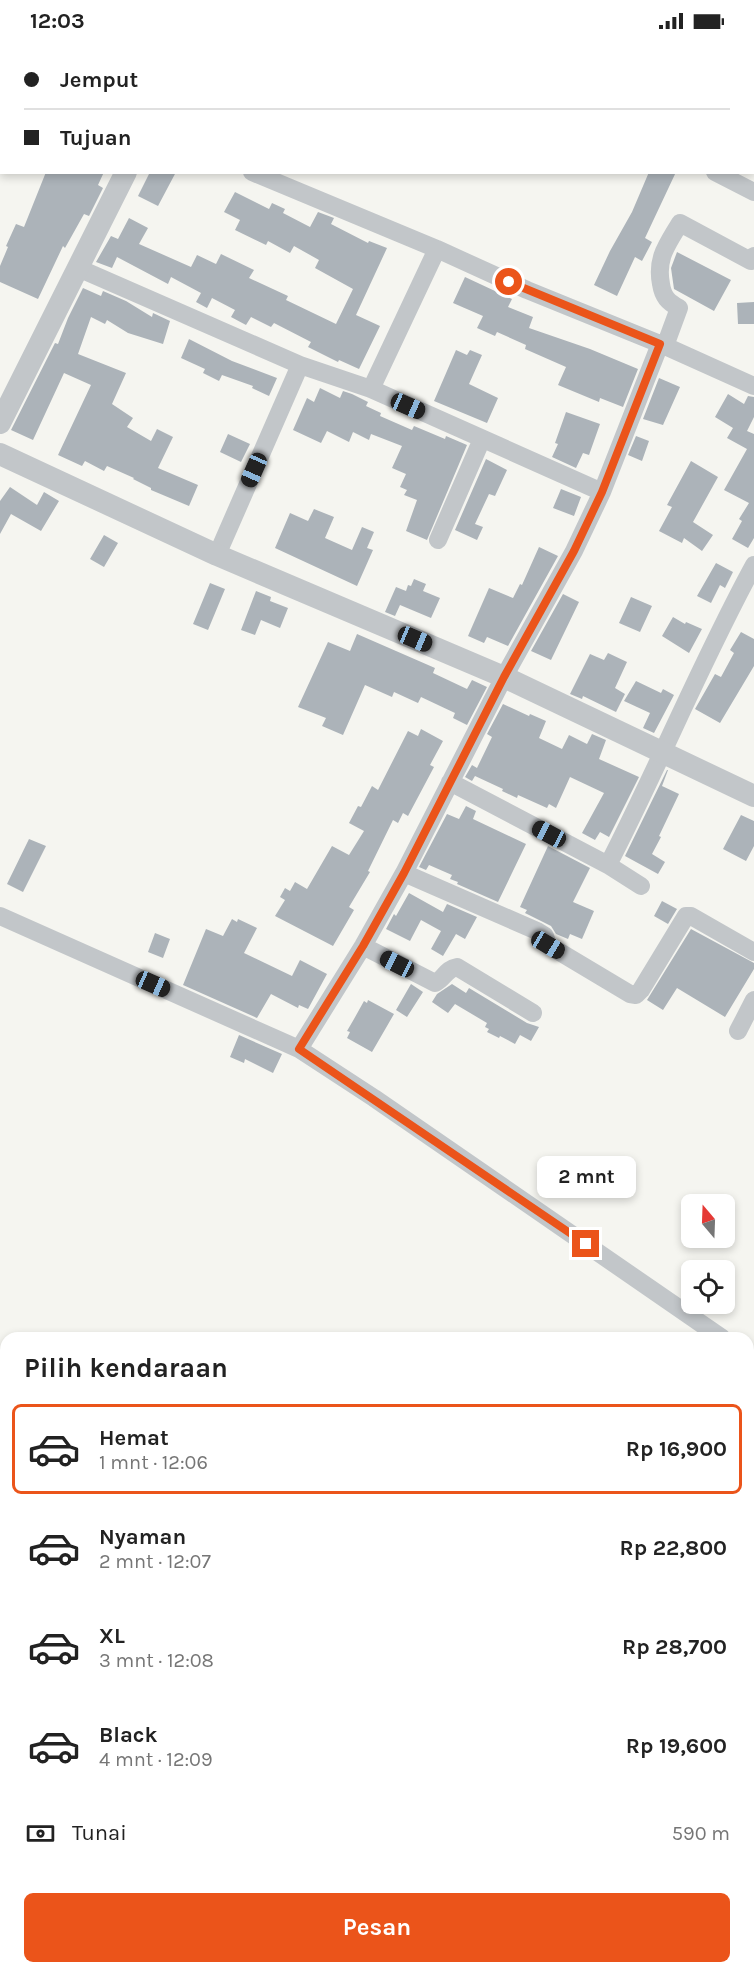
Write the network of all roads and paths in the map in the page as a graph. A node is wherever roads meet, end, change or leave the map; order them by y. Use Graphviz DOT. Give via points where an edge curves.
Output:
graph roads {
  1 [pos="125,174"];
  2 [pos="257,174"];
  3 [pos="719,174"];
  4 [pos="754,192"];
  5 [pos="437,249"];
  6 [pos="754,256"];
  7 [pos="78,268"];
  8 [pos="662,345"];
  9 [pos="300,365"];
  10 [pos="754,386"];
  11 [pos="371,389"];
  12 [pos="0,423"];
  13 [pos="482,439"];
  14 [pos="0,454"];
  15 [pos="602,492"];
  16 [pos="438,540"];
  17 [pos="217,555"];
  18 [pos="754,565"];
  19 [pos="504,677"];
  20 [pos="662,752"];
  21 [pos="450,782"];
  22 [pos="754,796"];
  23 [pos="608,865"];
  24 [pos="404,873"];
  25 [pos="641,886"];
  26 [pos="0,916"];
  27 [pos="363,946"];
  28 [pos="754,952"];
  29 [pos="754,1000"];
  30 [pos="533,1013"];
  31 [pos="738,1031"];
  32 [pos="299,1049"];
  33 [pos="713,1332"];
  1 -- 7 [label="street"];
  2 -- 5 [label="street"];
  3 -- 4 [label="street"];
  5 -- 8 [label="street"];
  5 -- 11 [label="street"];
  6 -- 8 [label="street" via="751,261 680,223 660,259 663,295 679,308"];
  7 -- 9 [label="street"];
  7 -- 12 [label="street"];
  8 -- 10 [label="street"];
  8 -- 15 [label="street"];
  9 -- 11 [label="street"];
  9 -- 17 [label="street"];
  11 -- 13 [label="street"];
  13 -- 15 [label="street"];
  13 -- 16 [label="street"];
  14 -- 17 [label="street"];
  15 -- 19 [label="street"];
  17 -- 19 [label="street"];
  18 -- 20 [label="street"];
  19 -- 20 [label="street"];
  19 -- 21 [label="street"];
  20 -- 22 [label="street"];
  20 -- 23 [label="street"];
  21 -- 23 [label="street"];
  21 -- 24 [label="street"];
  23 -- 25 [label="street"];
  24 -- 27 [label="street"];
  24 -- 28 [label="street" via="537,931 545,936 548,945 630,994 641,990 686,916"];
  26 -- 32 [label="street"];
  27 -- 30 [label="street" via="435,983 457,967"];
  27 -- 32 [label="street"];
  29 -- 31 [label="street"];
  32 -- 33 [label="street"];
}
